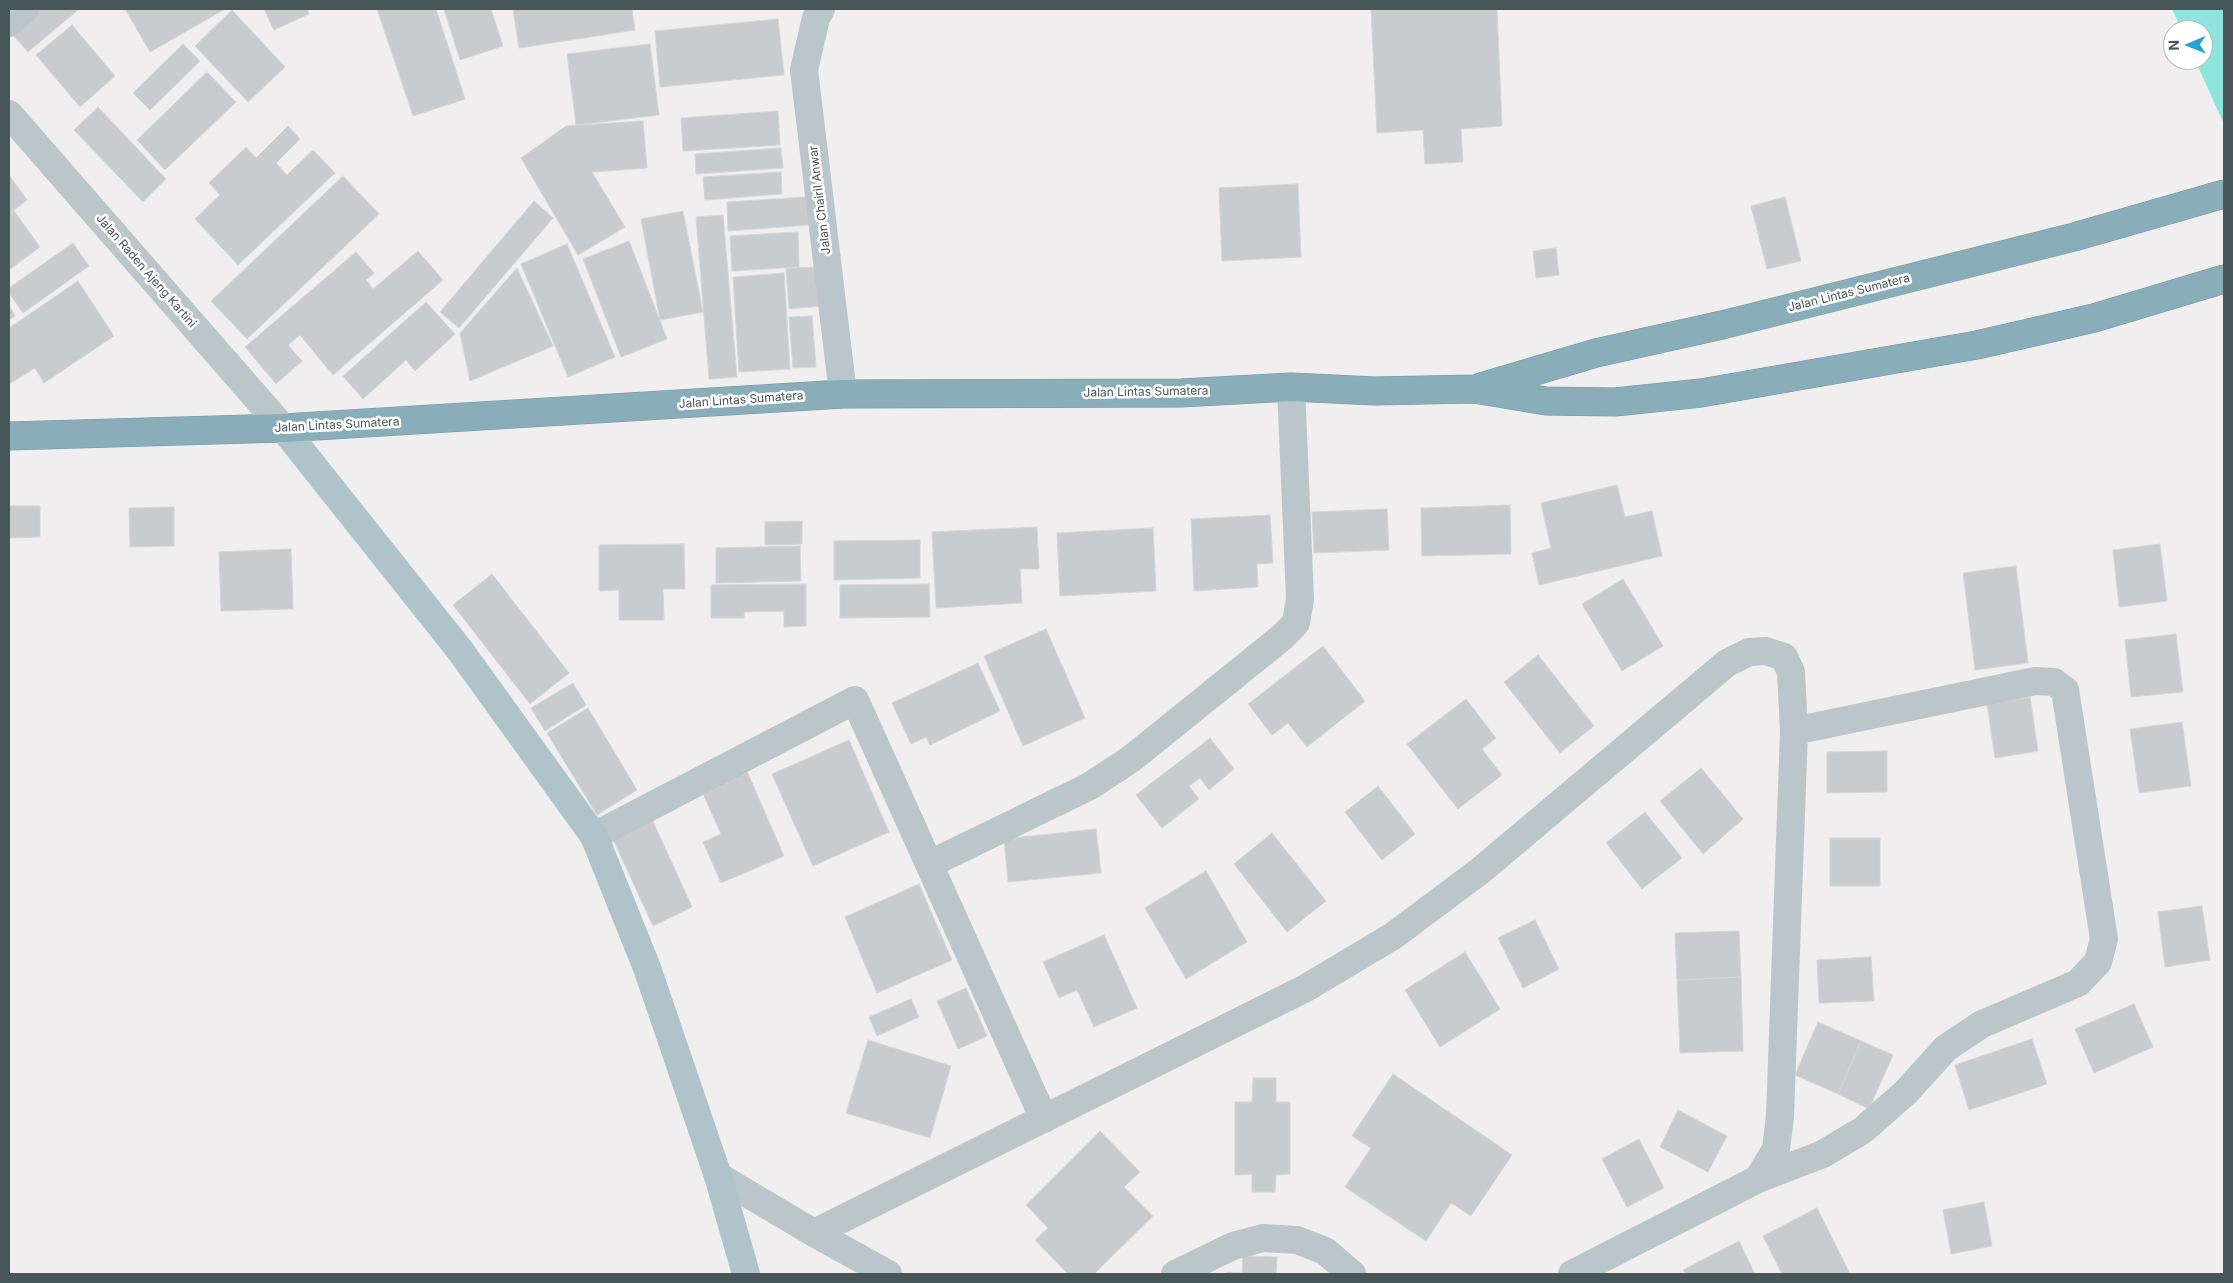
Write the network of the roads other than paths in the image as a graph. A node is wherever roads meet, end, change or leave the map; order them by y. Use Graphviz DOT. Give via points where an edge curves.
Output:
graph roads {
  1 [pos="25,9"];
  2 [pos="821,9"];
  3 [pos="9,22"];
  4 [pos="9,114"];
  5 [pos="2224,194"];
  6 [pos="2224,279"];
  7 [pos="1291,387"];
  8 [pos="1474,389"];
  9 [pos="843,394"];
  10 [pos="282,428"];
  11 [pos="9,436"];
  12 [pos="1794,732"];
  13 [pos="594,836"];
  14 [pos="930,864"];
  15 [pos="1044,1118"];
  16 [pos="718,1176"];
  17 [pos="1758,1179"];
  18 [pos="814,1233"];
  19 [pos="746,1274"];
  20 [pos="888,1274"];
  21 [pos="1175,1274"];
  22 [pos="1352,1274"];
  23 [pos="1572,1274"];
  1 -- 3 [label="street"];
  2 -- 9 [label="street, Jalan Chairil Anwar" via="804,70"];
  4 -- 10 [label="street, Jalan Raden Ajeng Kartini"];
  5 -- 8 [label="highway, Jalan Lintas Sumatera" via="2074,237 1722,325 1596,353"];
  6 -- 8 [label="highway, Jalan Lintas Sumatera" via="2094,318 1959,348 1701,393 1615,402 1546,400"];
  7 -- 8 [label="highway, Jalan Lintas Sumatera" via="1375,391"];
  7 -- 9 [label="highway, Jalan Lintas Sumatera" via="1181,393"];
  7 -- 14 [label="street" via="1300,599 1296,623 1282,638 1131,759 1090,786"];
  9 -- 10 [label="highway, Jalan Lintas Sumatera"];
  10 -- 11 [label="highway, Jalan Lintas Sumatera"];
  10 -- 13 [label="main road" via="459,649"];
  12 -- 15 [label="street" via="1791,672 1784,657 1766,651 1749,652 1727,663 1480,871 1393,936 1306,988"];
  12 -- 17 [label="street" via="1780,1116 1776,1149"];
  12 -- 17 [label="street" via="2035,681 2054,682 2065,690 2104,939 2098,962 2078,983 1982,1024 1946,1048 1906,1092 1863,1130 1823,1154"];
  13 -- 14 [label="street" via="855,700"];
  13 -- 16 [label="main road" via="647,968"];
  14 -- 15 [label="street"];
  15 -- 18 [label="street"];
  16 -- 18 [label="street"];
  16 -- 19 [label="main road"];
  17 -- 23 [label="street"];
  18 -- 20 [label="street"];
  21 -- 22 [label="street" via="1233,1246 1263,1238 1296,1240 1325,1251"];
}
